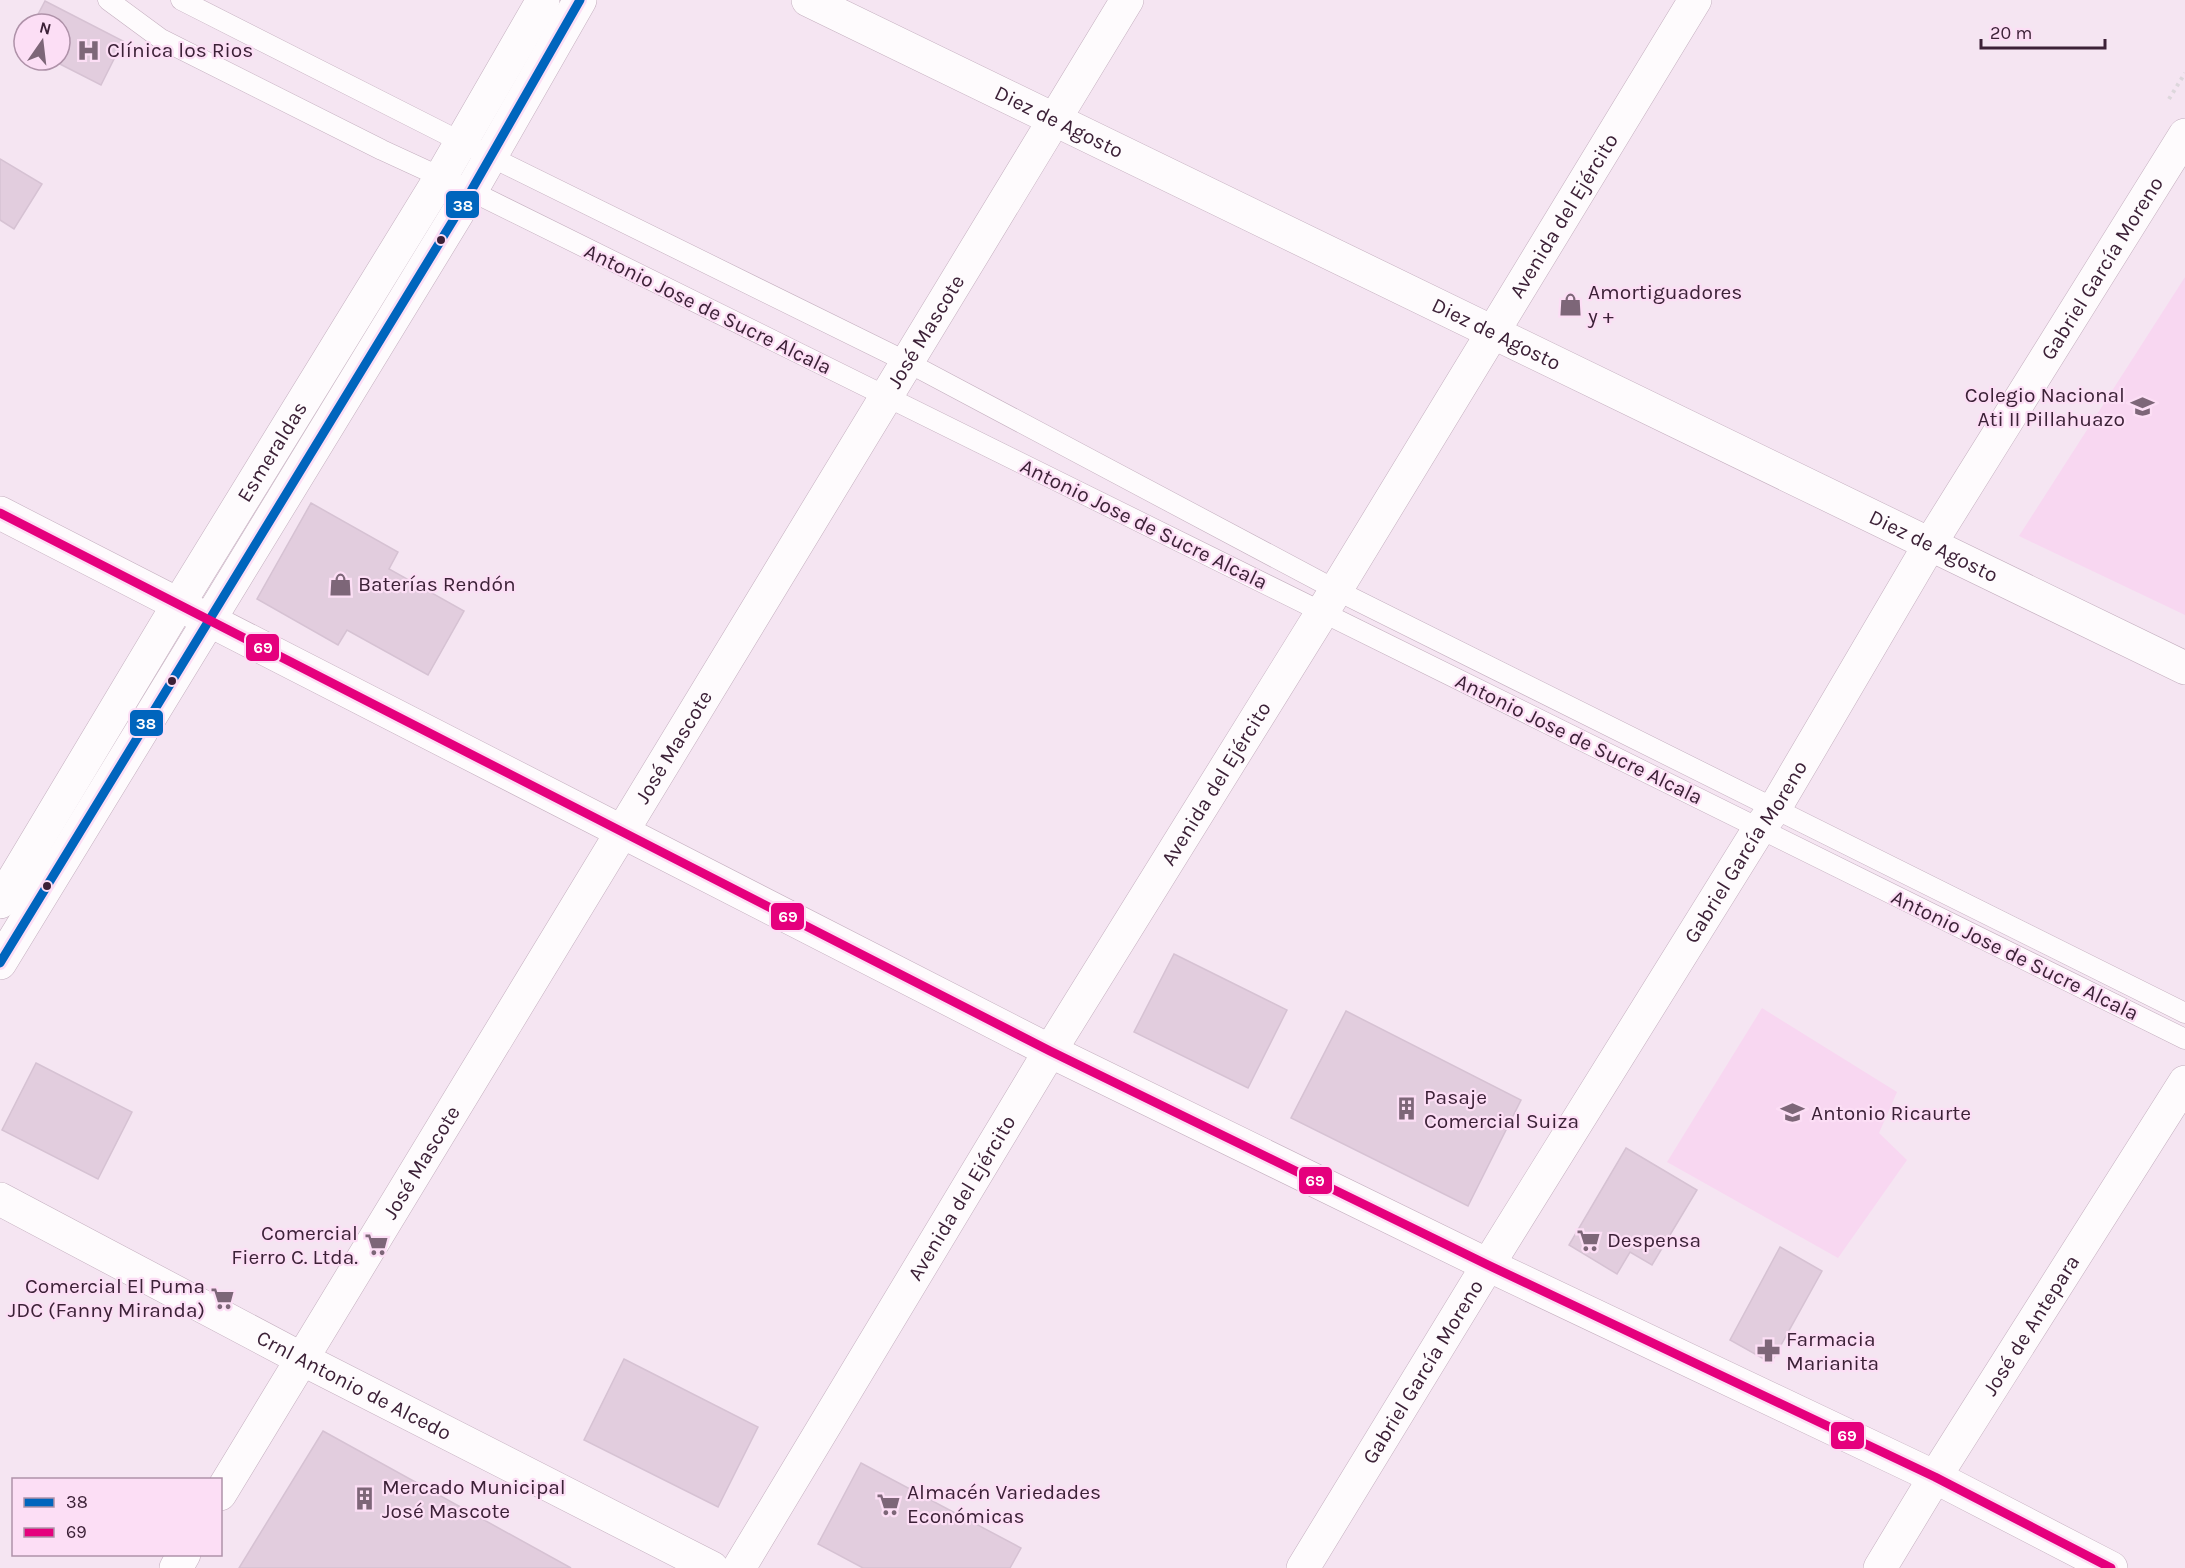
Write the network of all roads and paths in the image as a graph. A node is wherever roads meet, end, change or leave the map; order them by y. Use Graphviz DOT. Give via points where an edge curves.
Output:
graph roads {
  1 [pos="108,0"];
  2 [pos="181,0"];
  3 [pos="543,0"];
  4 [pos="580,0"];
  5 [pos="808,0"];
  6 [pos="1127,0"];
  7 [pos="1695,0"];
  8 [pos="1054,119"];
  9 [pos="2185,135"];
  10 [pos="461,141"];
  11 [pos="491,157"];
  12 [pos="441,177"];
  13 [pos="471,191"];
  14 [pos="1492,331"];
  15 [pos="907,362"];
  16 [pos="886,397"];
  17 [pos="0,513"];
  18 [pos="1930,544"];
  19 [pos="1329,601"];
  20 [pos="178,604"];
  21 [pos="210,621"];
  22 [pos="2185,668"];
  23 [pos="1767,818"];
  24 [pos="622,831"];
  25 [pos="0,902"];
  26 [pos="0,963"];
  27 [pos="2185,1012"];
  28 [pos="2185,1039"];
  29 [pos="1050,1051"];
  30 [pos="2185,1082"];
  31 [pos="0,1199"];
  32 [pos="1488,1265"];
  33 [pos="302,1359"];
  34 [pos="1935,1477"];
  35 [pos="222,1491"];
  36 [pos="712,1568"];
  37 [pos="739,1568"];
  38 [pos="1303,1568"];
  39 [pos="1880,1568"];
  40 [pos="2111,1568"];
  1 -- 12 [label="lane, Antonio Jose de Sucre Alcala" via="161,39"];
  2 -- 10 [label="lane, Antonio Jose de Sucre Alcala"];
  3 -- 10 [label="street, Esmeraldas"];
  4 -- 11 [label="street, Esmeraldas"];
  5 -- 8 [label="street, Diez de Agosto"];
  6 -- 8 [label="street, José Mascote"];
  7 -- 14 [label="street, Avenida del Ejército"];
  8 -- 14 [label="street, Diez de Agosto"];
  8 -- 15 [label="street, José Mascote"];
  9 -- 18 [label="street, Gabriel García Moreno"];
  10 -- 11 [label="lane, Antonio Jose de Sucre Alcala"];
  10 -- 12 [label="street, Esmeraldas"];
  11 -- 13 [label="street, Esmeraldas"];
  11 -- 15 [label="lane, Antonio Jose de Sucre Alcala"];
  12 -- 13 [label="lane, Antonio Jose de Sucre Alcala"];
  12 -- 20 [label="street, Esmeraldas"];
  13 -- 16 [label="lane, Antonio Jose de Sucre Alcala"];
  13 -- 21 [label="street, Esmeraldas"];
  14 -- 18 [label="street, Diez de Agosto"];
  14 -- 19 [label="street, Avenida del Ejército"];
  15 -- 16 [label="street, José Mascote"];
  15 -- 19 [label="lane, Antonio Jose de Sucre Alcala"];
  16 -- 19 [label="lane, Antonio Jose de Sucre Alcala"];
  16 -- 24 [label="street, José Mascote"];
  17 -- 20 [label="street"];
  18 -- 22 [label="street, Diez de Agosto"];
  18 -- 23 [label="street, Gabriel García Moreno"];
  19 -- 23 [label="lane, Antonio Jose de Sucre Alcala"];
  19 -- 29 [label="street, Avenida del Ejército"];
  20 -- 21 [label="street"];
  20 -- 25 [label="street, Esmeraldas"];
  21 -- 24 [label="street"];
  21 -- 26 [label="street, Esmeraldas"];
  23 -- 27 [label="lane, Antonio Jose de Sucre Alcala"];
  23 -- 28 [label="lane, Antonio Jose de Sucre Alcala"];
  23 -- 32 [label="street, Gabriel García Moreno"];
  24 -- 29 [label="street"];
  24 -- 33 [label="street, José Mascote"];
  29 -- 32 [label="street"];
  29 -- 37 [label="street, Avenida del Ejército"];
  30 -- 34 [label="street, José de Antepara"];
  31 -- 33 [label="street, Crnl Antonio de Alcedo"];
  32 -- 34 [label="street"];
  32 -- 38 [label="street, Gabriel García Moreno"];
  33 -- 35 [label="street, José Mascote"];
  33 -- 36 [label="street, Crnl Antonio de Alcedo"];
  34 -- 39 [label="street, José de Antepara"];
  34 -- 40 [label="street"];
}
